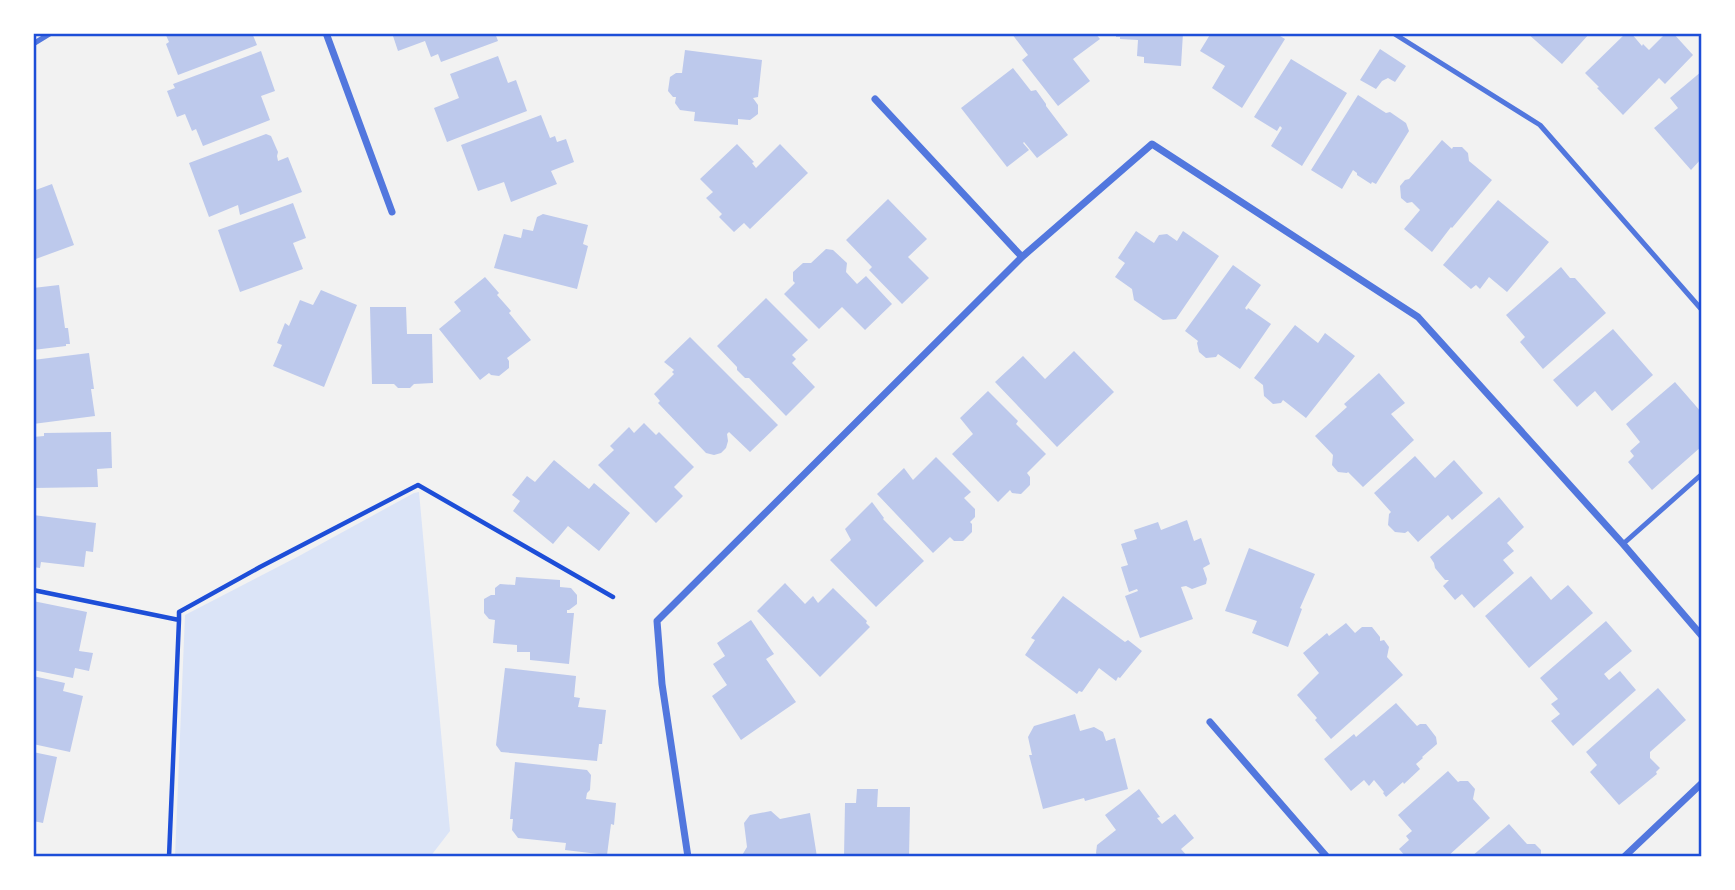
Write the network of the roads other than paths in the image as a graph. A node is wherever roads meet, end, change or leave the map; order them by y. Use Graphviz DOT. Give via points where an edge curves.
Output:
graph roads {
  1 [pos="51,33"];
  2 [pos="327,33"];
  3 [pos="1393,33"];
  4 [pos="33,44"];
  5 [pos="875,99"];
  6 [pos="392,212"];
  7 [pos="1022,257"];
  8 [pos="1702,310"];
  9 [pos="1702,474"];
  10 [pos="1623,544"];
  11 [pos="1702,636"];
  12 [pos="1210,722"];
  13 [pos="1702,783"];
  14 [pos="688,857"];
  15 [pos="1327,857"];
  16 [pos="1624,857"];
  1 -- 4 [label="lane"];
  2 -- 6 [label="street"];
  3 -- 8 [label="lane" via="1540,125"];
  5 -- 7 [label="street"];
  7 -- 10 [label="street" via="1153,144 1418,317"];
  7 -- 14 [label="street" via="657,621"];
  9 -- 10 [label="lane"];
  10 -- 11 [label="street"];
  12 -- 15 [label="street"];
  13 -- 16 [label="street"];
}
